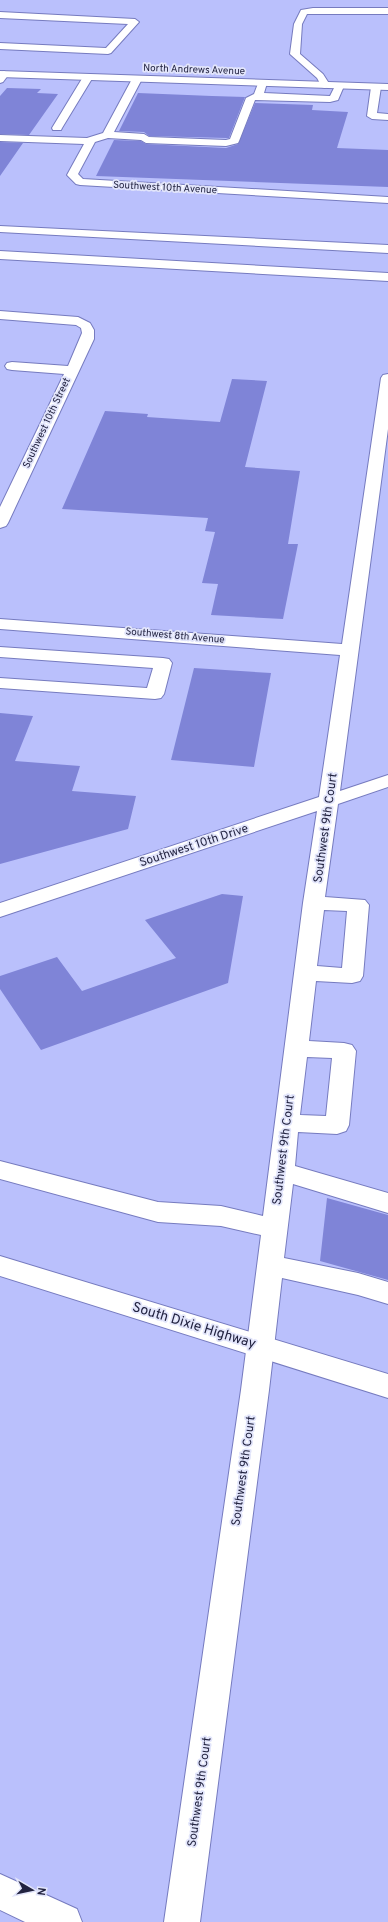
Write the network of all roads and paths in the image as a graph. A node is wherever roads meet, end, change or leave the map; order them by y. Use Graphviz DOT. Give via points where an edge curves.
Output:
graph roads {
  1 [pos="388,11"];
  2 [pos="0,15"];
  3 [pos="0,46"];
  4 [pos="1,76"];
  5 [pos="88,77"];
  6 [pos="137,79"];
  7 [pos="262,83"];
  8 [pos="325,85"];
  9 [pos="339,86"];
  10 [pos="376,87"];
  11 [pos="388,87"];
  12 [pos="258,96"];
  13 [pos="388,117"];
  14 [pos="57,128"];
  15 [pos="107,135"];
  16 [pos="0,138"];
  17 [pos="88,141"];
  18 [pos="388,200"];
  19 [pos="0,229"];
  20 [pos="388,249"];
  21 [pos="0,255"];
  22 [pos="388,277"];
  23 [pos="0,315"];
  24 [pos="12,366"];
  25 [pos="72,370"];
  26 [pos="388,378"];
  27 [pos="0,523"];
  28 [pos="0,624"];
  29 [pos="118,631"];
  30 [pos="350,650"];
  31 [pos="0,652"];
  32 [pos="111,659"];
  33 [pos="0,683"];
  34 [pos="388,781"];
  35 [pos="329,801"];
  36 [pos="314,903"];
  37 [pos="0,910"];
  38 [pos="306,974"];
  39 [pos="296,1048"];
  40 [pos="287,1123"];
  41 [pos="0,1170"];
  42 [pos="282,1172"];
  43 [pos="388,1202"];
  44 [pos="274,1228"];
  45 [pos="269,1265"];
  46 [pos="0,1266"];
  47 [pos="388,1293"];
  48 [pos="260,1346"];
  49 [pos="388,1386"];
  50 [pos="0,1892"];
  51 [pos="64,1922"];
  52 [pos="182,1922"];
  1 -- 8 [label="main road" via="304,12 298,24 295,54 320,76"];
  2 -- 3 [label="main road" via="135,22 108,51"];
  4 -- 5 [label="main road, North Andrews Avenue"];
  5 -- 6 [label="main road, North Andrews Avenue"];
  5 -- 14 [label="main road"];
  6 -- 7 [label="main road, North Andrews Avenue"];
  6 -- 15 [label="main road"];
  7 -- 8 [label="main road, North Andrews Avenue"];
  7 -- 12 [label="main road"];
  8 -- 9 [label="main road, North Andrews Avenue"];
  9 -- 10 [label="main road, North Andrews Avenue"];
  9 -- 12 [label="main road" via="335,98 330,99"];
  10 -- 11 [label="main road, North Andrews Avenue"];
  10 -- 13 [label="main road" via="372,116"];
  12 -- 15 [label="main road" via="251,98 234,141 226,143 146,140 144,137"];
  15 -- 17 [label="main road"];
  16 -- 17 [label="main road"];
  17 -- 18 [label="main road, Southwest 10th Avenue" via="90,143 72,175 80,182"];
  19 -- 20 [label="main road"];
  21 -- 22 [label="main road"];
  23 -- 25 [label="main road, Southwest 10th Street" via="61,318 82,322 87,328 88,335"];
  24 -- 25 [label="main road"];
  25 -- 27 [label="main road, Southwest 10th Street"];
  26 -- 30 [label="main road, Southwest 9th Court"];
  28 -- 29 [label="main road, Southwest 8th Avenue"];
  29 -- 30 [label="main road, Southwest 8th Avenue"];
  29 -- 32 [label="main road"];
  30 -- 35 [label="main road, Southwest 9th Court"];
  31 -- 32 [label="main road"];
  32 -- 33 [label="main road" via="163,662 155,694"];
  34 -- 35 [label="main road, Southwest 10th Drive"];
  35 -- 36 [label="main road, Southwest 9th Court"];
  35 -- 37 [label="main road, Southwest 10th Drive"];
  36 -- 38 [label="main road, Southwest 9th Court"];
  36 -- 38 [label="main road" via="358,905 352,976"];
  38 -- 39 [label="main road, Southwest 9th Court"];
  39 -- 40 [label="main road, Southwest 9th Court"];
  39 -- 40 [label="main road" via="344,1051 337,1125"];
  40 -- 42 [label="main road, Southwest 9th Court"];
  41 -- 44 [label="main road" via="158,1212 221,1216"];
  42 -- 43 [label="main road"];
  42 -- 44 [label="main road, Southwest 9th Court"];
  44 -- 45 [label="main road, Southwest 9th Court"];
  45 -- 47 [label="main road"];
  45 -- 48 [label="main road, Southwest 9th Court"];
  46 -- 48 [label="main road, South Dixie Highway"];
  48 -- 49 [label="main road, South Dixie Highway"];
  48 -- 52 [label="main road, Southwest 9th Court"];
  50 -- 51 [label="main road"];
}
